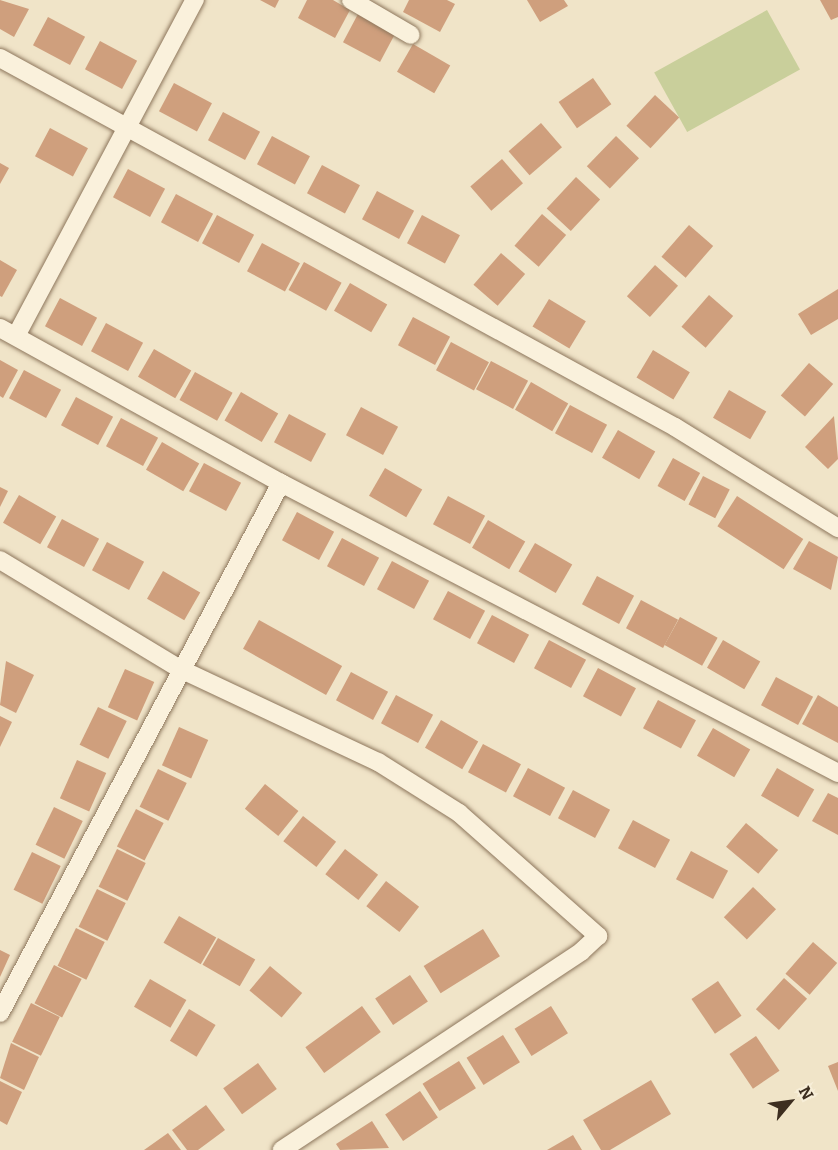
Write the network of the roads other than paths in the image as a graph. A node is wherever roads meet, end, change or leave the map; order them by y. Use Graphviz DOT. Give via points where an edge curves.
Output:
graph roads {
  1 [pos="195,0"];
  2 [pos="351,0"];
  3 [pos="411,35"];
  4 [pos="0,58"];
  5 [pos="126,126"];
  6 [pos="8,332"];
  7 [pos="281,483"];
  8 [pos="838,528"];
  9 [pos="0,560"];
  10 [pos="178,668"];
  11 [pos="838,773"];
  12 [pos="0,1013"];
  13 [pos="282,1150"];
  1 -- 5 [label="street"];
  2 -- 3 [label="street"];
  4 -- 5 [label="street"];
  5 -- 6 [label="street"];
  5 -- 8 [label="street" via="675,427"];
  6 -- 7 [label="street"];
  7 -- 10 [label="street"];
  7 -- 11 [label="street"];
  9 -- 10 [label="street"];
  10 -- 12 [label="street"];
  10 -- 13 [label="street" via="378,762 459,813 598,936 581,952"];
}
